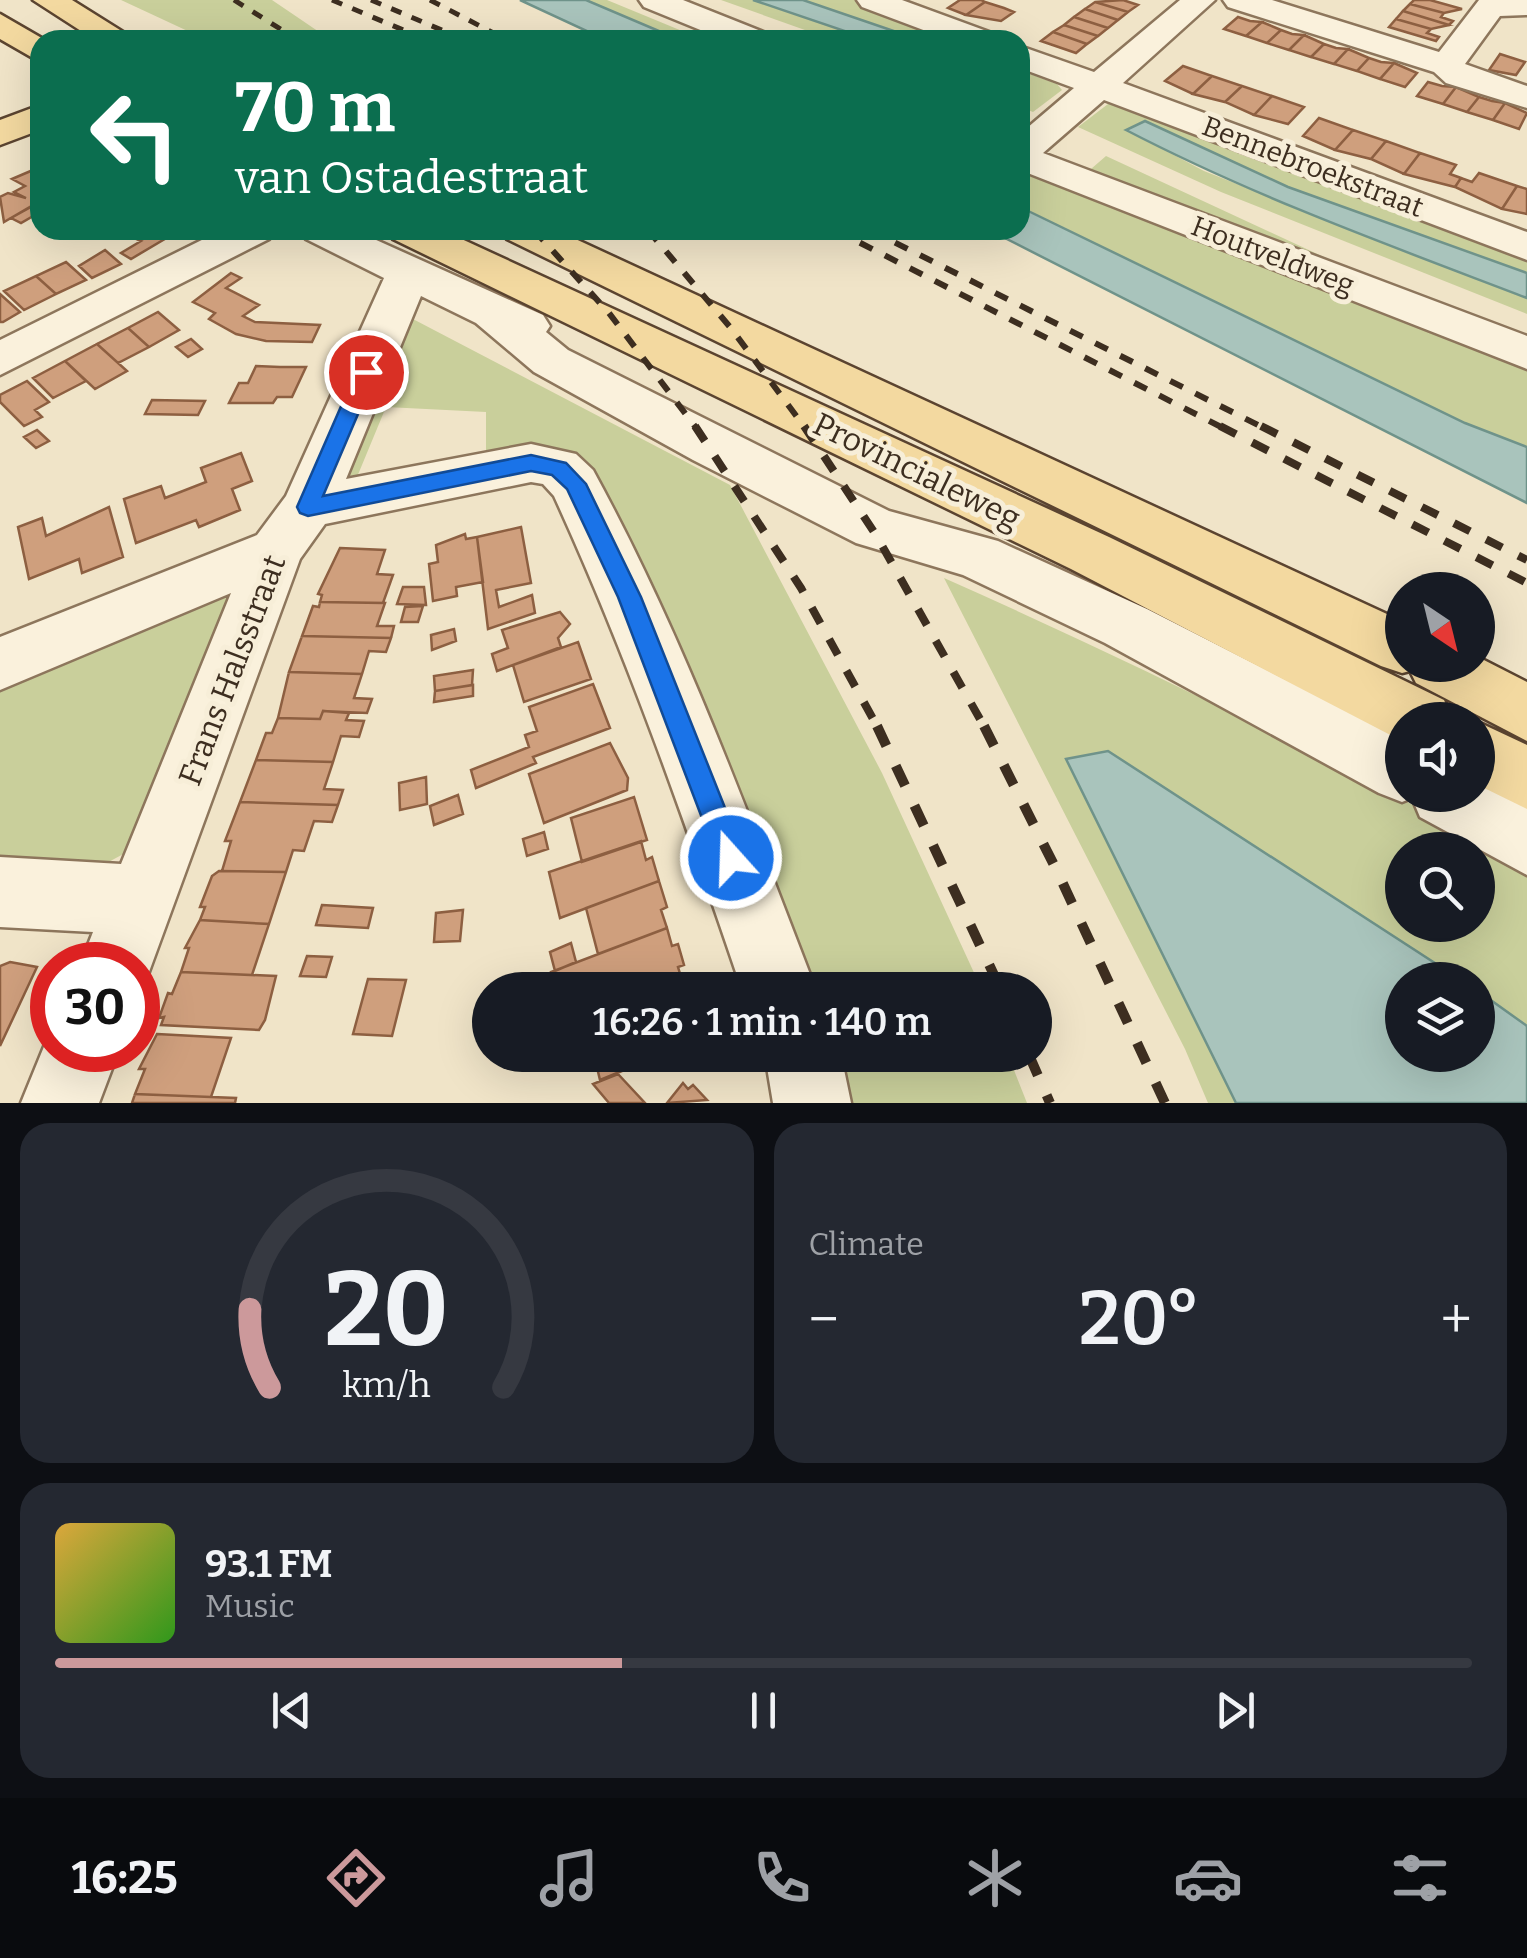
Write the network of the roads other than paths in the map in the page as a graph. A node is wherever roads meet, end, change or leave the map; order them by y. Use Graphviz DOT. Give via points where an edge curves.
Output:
graph roads {
  1 [pos="49,0"];
  2 [pos="873,0"];
  3 [pos="1199,0"];
  4 [pos="1239,0"];
  5 [pos="641,2"];
  6 [pos="1527,5"];
  7 [pos="0,24"];
  8 [pos="102,30"];
  9 [pos="697,30"];
  10 [pos="724,30"];
  11 [pos="953,30"];
  12 [pos="30,45"];
  13 [pos="1030,60"];
  14 [pos="1446,65"];
  15 [pos="1100,85"];
  16 [pos="1527,98"];
  17 [pos="30,120"];
  18 [pos="0,134"];
  19 [pos="30,138"];
  20 [pos="1030,146"];
  21 [pos="0,152"];
  22 [pos="1030,159"];
  23 [pos="234,240"];
  24 [pos="363,240"];
  25 [pos="543,240"];
  26 [pos="1527,247"];
  27 [pos="409,251"];
  28 [pos="1527,353"];
  29 [pos="0,358"];
  30 [pos="292,528"];
  31 [pos="1385,640"];
  32 [pos="0,664"];
  33 [pos="1469,682"];
  34 [pos="1386,702"];
  35 [pos="1527,713"];
  36 [pos="1495,760"];
  37 [pos="1385,763"];
  38 [pos="1527,778"];
  39 [pos="1474,812"];
  40 [pos="1527,842"];
  41 [pos="0,892"];
  42 [pos="143,900"];
  43 [pos="126,942"];
  44 [pos="772,972"];
  45 [pos="73,1072"];
  46 [pos="806,1072"];
  47 [pos="60,1103"];
  48 [pos="812,1103"];
  1 -- 8 [label="main road"];
  2 -- 11 [label="street"];
  3 -- 15 [label="street"];
  4 -- 14 [label="street"];
  5 -- 9 [label="street"];
  5 -- 10 [label="street"];
  6 -- 14 [label="street" via="1490,7"];
  7 -- 12 [label="main road"];
  13 -- 15 [label="street, Bennebroekstraat"];
  14 -- 16 [label="street" via="1458,76"];
  15 -- 20 [label="street"];
  15 -- 26 [label="street, Bennebroekstraat"];
  17 -- 18 [label="main road"];
  19 -- 21 [label="main road"];
  22 -- 28 [label="street, Houtveldweg"];
  23 -- 29 [label="street"];
  24 -- 27 [label="street, Provincialeweg"];
  25 -- 31 [label="main road, Provincialeweg"];
  27 -- 30 [label="street, Frans Halsstraat"];
  27 -- 34 [label="main road, Provincialeweg" via="1090,554"];
  27 -- 37 [label="street, Provincialeweg" via="551,361 711,447 875,528 978,557 1126,626"];
  30 -- 32 [label="street"];
  30 -- 42 [label="street, Frans Halsstraat"];
  30 -- 44 [label="street" via="531,463 558,468 575,484 630,597"];
  33 -- 35 [label="main road"];
  36 -- 38 [label="main road"];
  39 -- 40 [label="street"];
  41 -- 42 [label="street"];
  42 -- 43 [label="street, Frans Halsstraat"];
  45 -- 47 [label="street"];
  46 -- 48 [label="street"];
}
